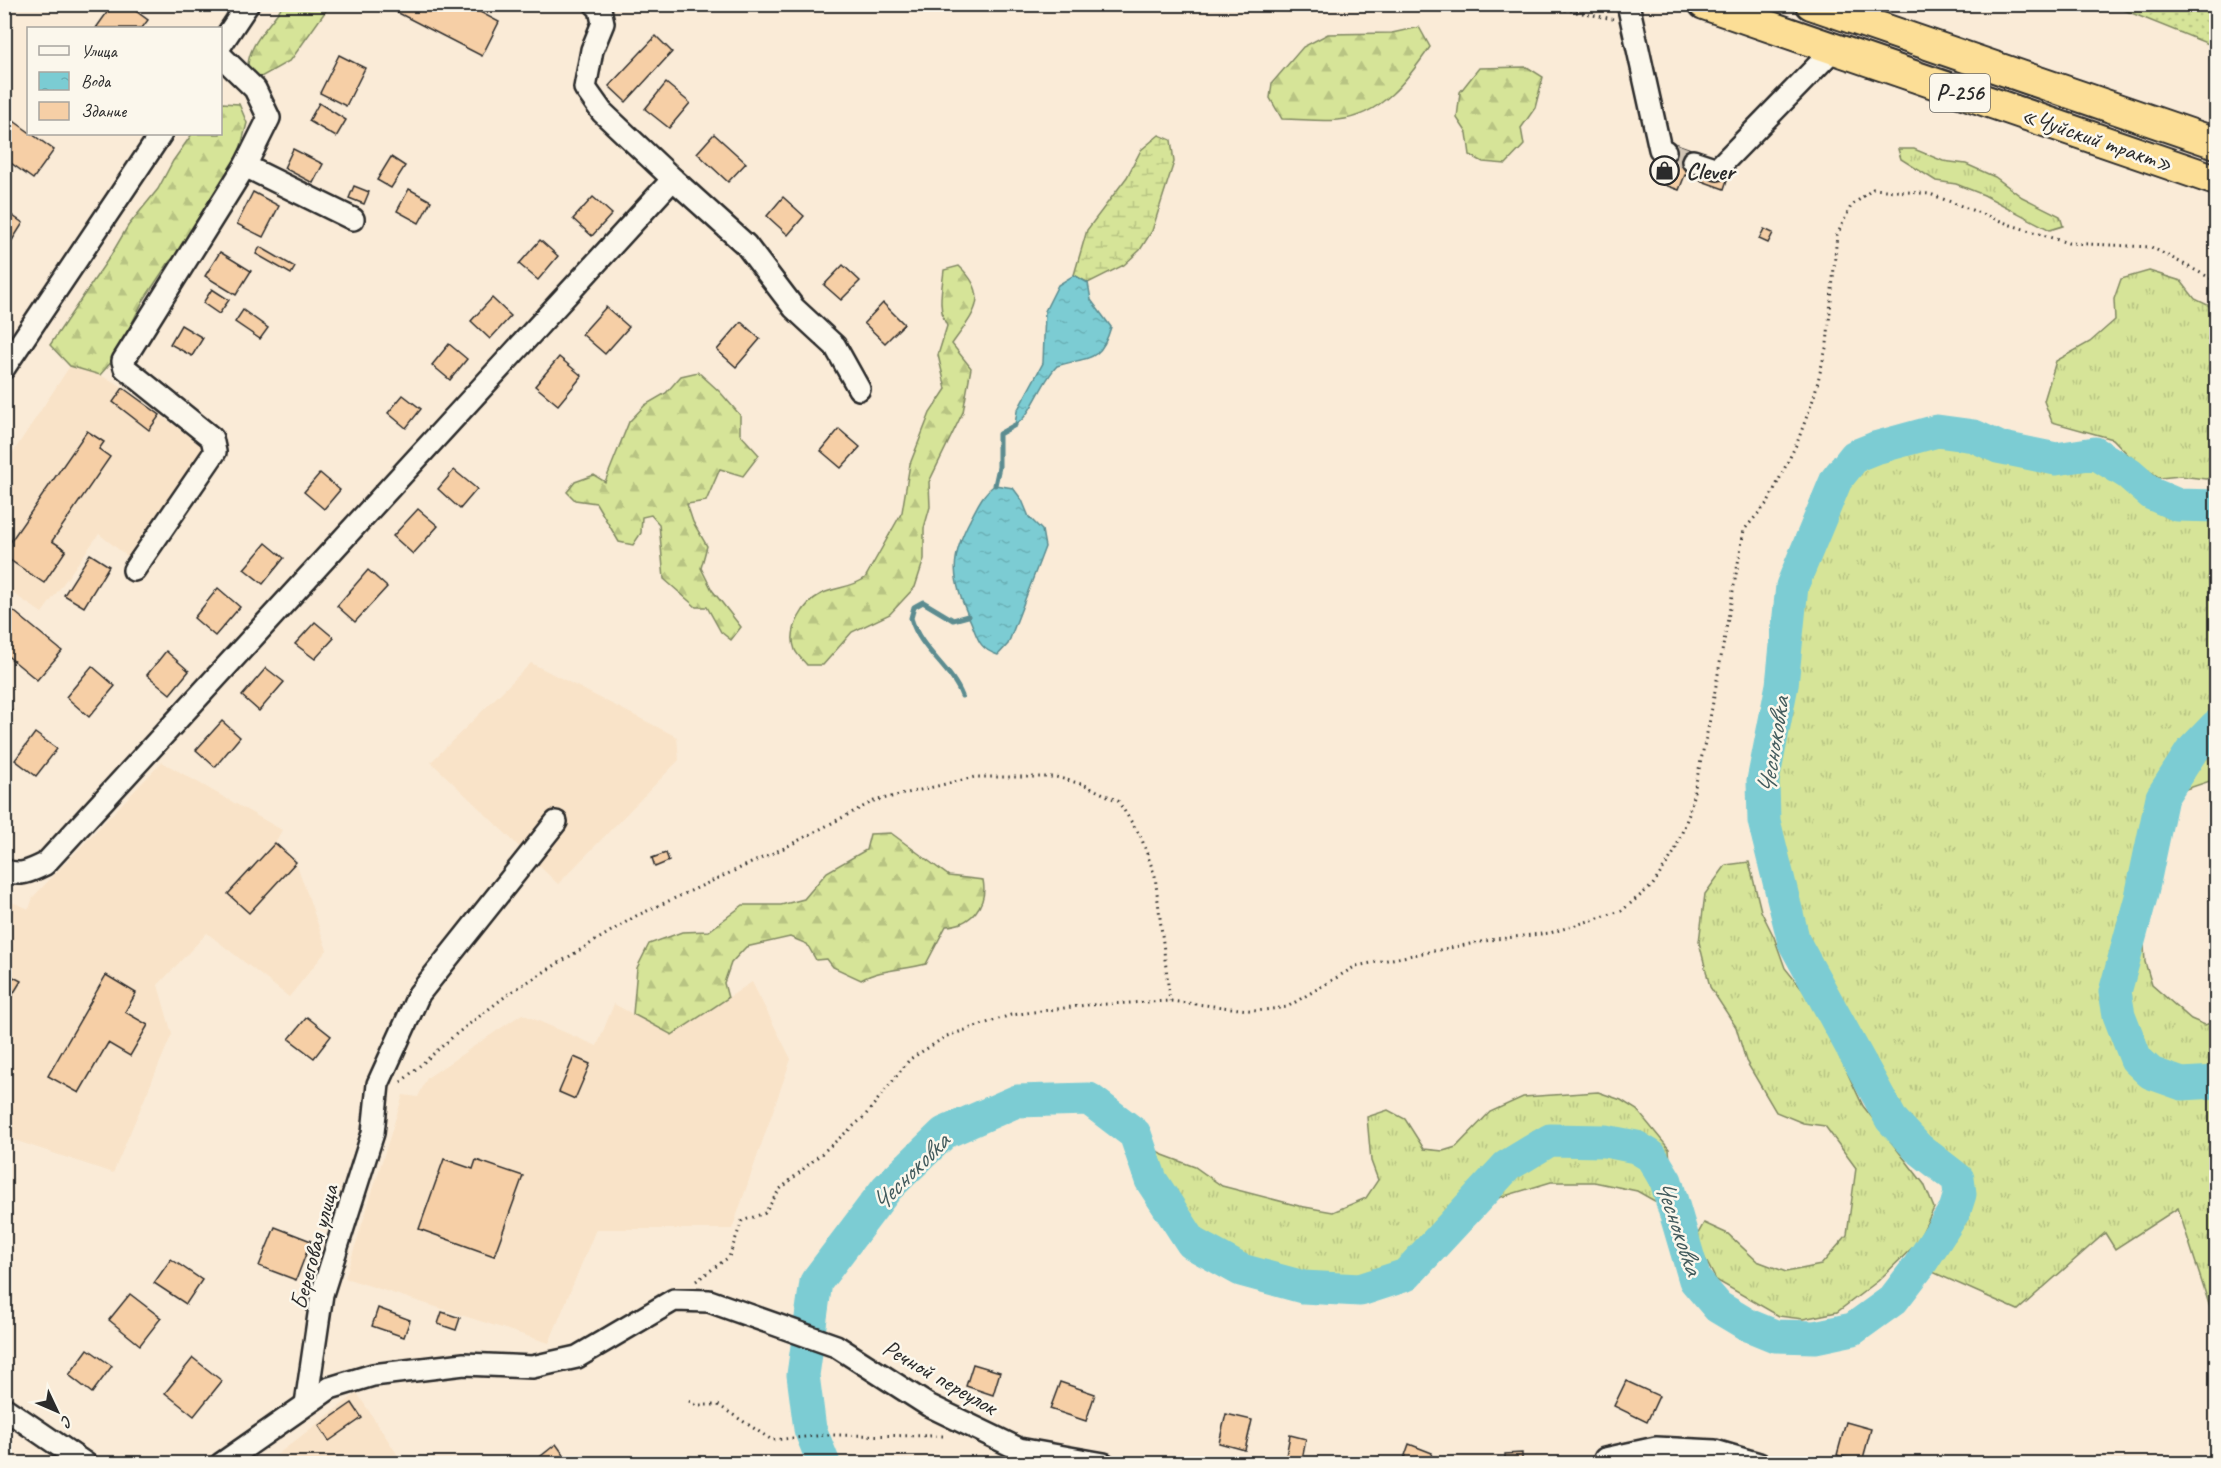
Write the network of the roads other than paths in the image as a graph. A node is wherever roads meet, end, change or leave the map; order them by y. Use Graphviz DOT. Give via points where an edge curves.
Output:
graph roads {
  1 [pos="248,4"];
  2 [pos="595,4"];
  3 [pos="1704,4"];
  4 [pos="1811,4"];
  5 [pos="1630,12"];
  6 [pos="222,43"];
  7 [pos="1833,50"];
  8 [pos="222,58"];
  9 [pos="159,135"];
  10 [pos="2217,143"];
  11 [pos="1665,151"];
  12 [pos="1693,161"];
  13 [pos="245,166"];
  14 [pos="674,179"];
  15 [pos="2217,180"];
  16 [pos="353,219"];
  17 [pos="4,368"];
  18 [pos="859,389"];
  19 [pos="134,570"];
  20 [pos="556,822"];
  21 [pos="4,870"];
  22 [pos="306,1404"];
  23 [pos="4,1408"];
  24 [pos="1021,1456"];
  25 [pos="86,1464"];
  26 [pos="220,1464"];
  27 [pos="1104,1464"];
  28 [pos="1603,1464"];
  29 [pos="1758,1464"];
  1 -- 6 [label="street"];
  2 -- 14 [label="street" via="603,23 592,50 585,88 602,112"];
  3 -- 7 [label="highway, «Чуйский тракт» / Р-256"];
  4 -- 10 [label="highway, «Чуйский тракт» / Р-256"];
  5 -- 11 [label="street" via="1660,149"];
  7 -- 12 [label="street" via="1717,170"];
  7 -- 15 [label="highway, «Чуйский тракт» / Р-256"];
  8 -- 13 [label="street" via="255,88 269,118"];
  9 -- 17 [label="street"];
  13 -- 16 [label="street"];
  13 -- 19 [label="street" via="123,360 125,368 212,438 215,452"];
  14 -- 18 [label="street" via="746,245 794,308 835,346"];
  14 -- 21 [label="street" via="45,864 28,873"];
  20 -- 22 [label="street, Береговая улица" via="418,994 378,1084 374,1133 322,1294"];
  22 -- 24 [label="street, Речной переулок" via="330,1388 373,1375 464,1364 532,1367 577,1357 674,1300 709,1301 836,1346 928,1405"];
  22 -- 26 [label="street"];
  23 -- 25 [label="street"];
  24 -- 27 [label="street, Речной переулок"];
  28 -- 29 [label="street" via="1605,1459 1656,1448 1715,1451"];
}
